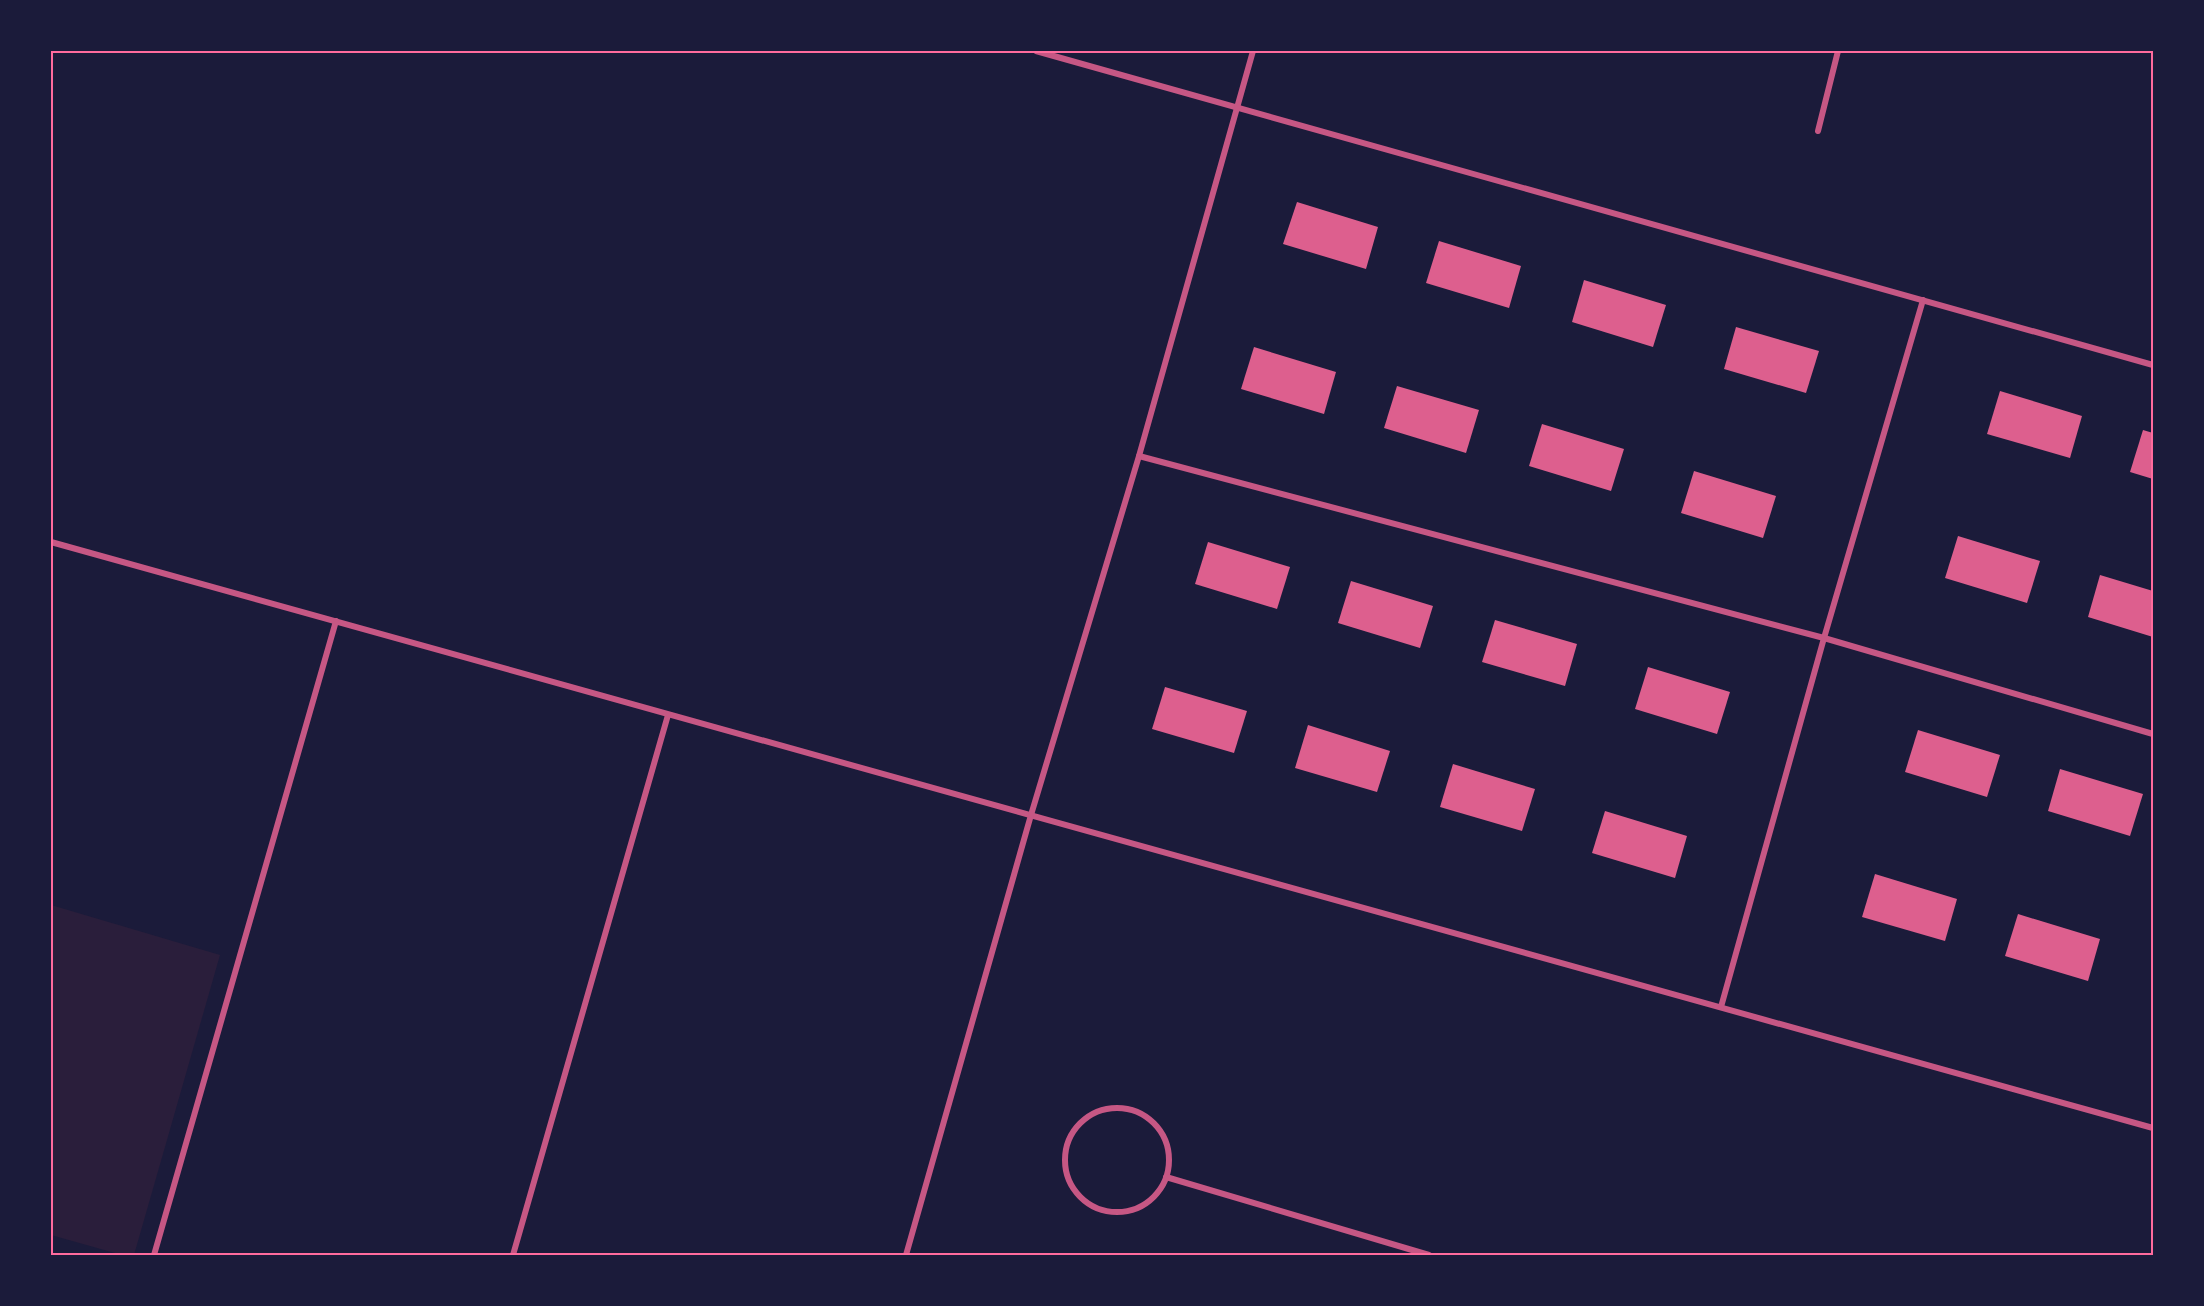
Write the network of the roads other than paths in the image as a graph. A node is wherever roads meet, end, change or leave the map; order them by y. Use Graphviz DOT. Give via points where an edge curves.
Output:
graph roads {
  1 [pos="1036,51"];
  2 [pos="1253,51"];
  3 [pos="1838,51"];
  4 [pos="1238,108"];
  5 [pos="1818,131"];
  6 [pos="1923,300"];
  7 [pos="2153,365"];
  8 [pos="1139,456"];
  9 [pos="51,542"];
  10 [pos="336,621"];
  11 [pos="1824,638"];
  12 [pos="668,715"];
  13 [pos="2153,734"];
  14 [pos="1031,815"];
  15 [pos="1721,1007"];
  16 [pos="2153,1128"];
  17 [pos="1166,1177"];
  18 [pos="154,1255"];
  19 [pos="513,1255"];
  20 [pos="906,1255"];
  21 [pos="1429,1255"];
  1 -- 4 [label="street"];
  2 -- 4 [label="street"];
  3 -- 5 [label="street"];
  4 -- 6 [label="street"];
  4 -- 8 [label="street"];
  6 -- 7 [label="street"];
  6 -- 11 [label="street"];
  8 -- 11 [label="street"];
  8 -- 14 [label="street"];
  9 -- 10 [label="street"];
  10 -- 12 [label="street"];
  10 -- 18 [label="street"];
  11 -- 13 [label="street"];
  11 -- 15 [label="street"];
  12 -- 14 [label="street"];
  12 -- 19 [label="street"];
  14 -- 15 [label="street"];
  14 -- 20 [label="street"];
  15 -- 16 [label="street"];
  17 -- 17 [label="street" via="1166,1142 1144,1115 1127,1108 1092,1113 1078,1124 1064,1155 1072,1188 1097,1209 1114,1213 1131,1211 1146,1203"];
  17 -- 21 [label="street"];
}
